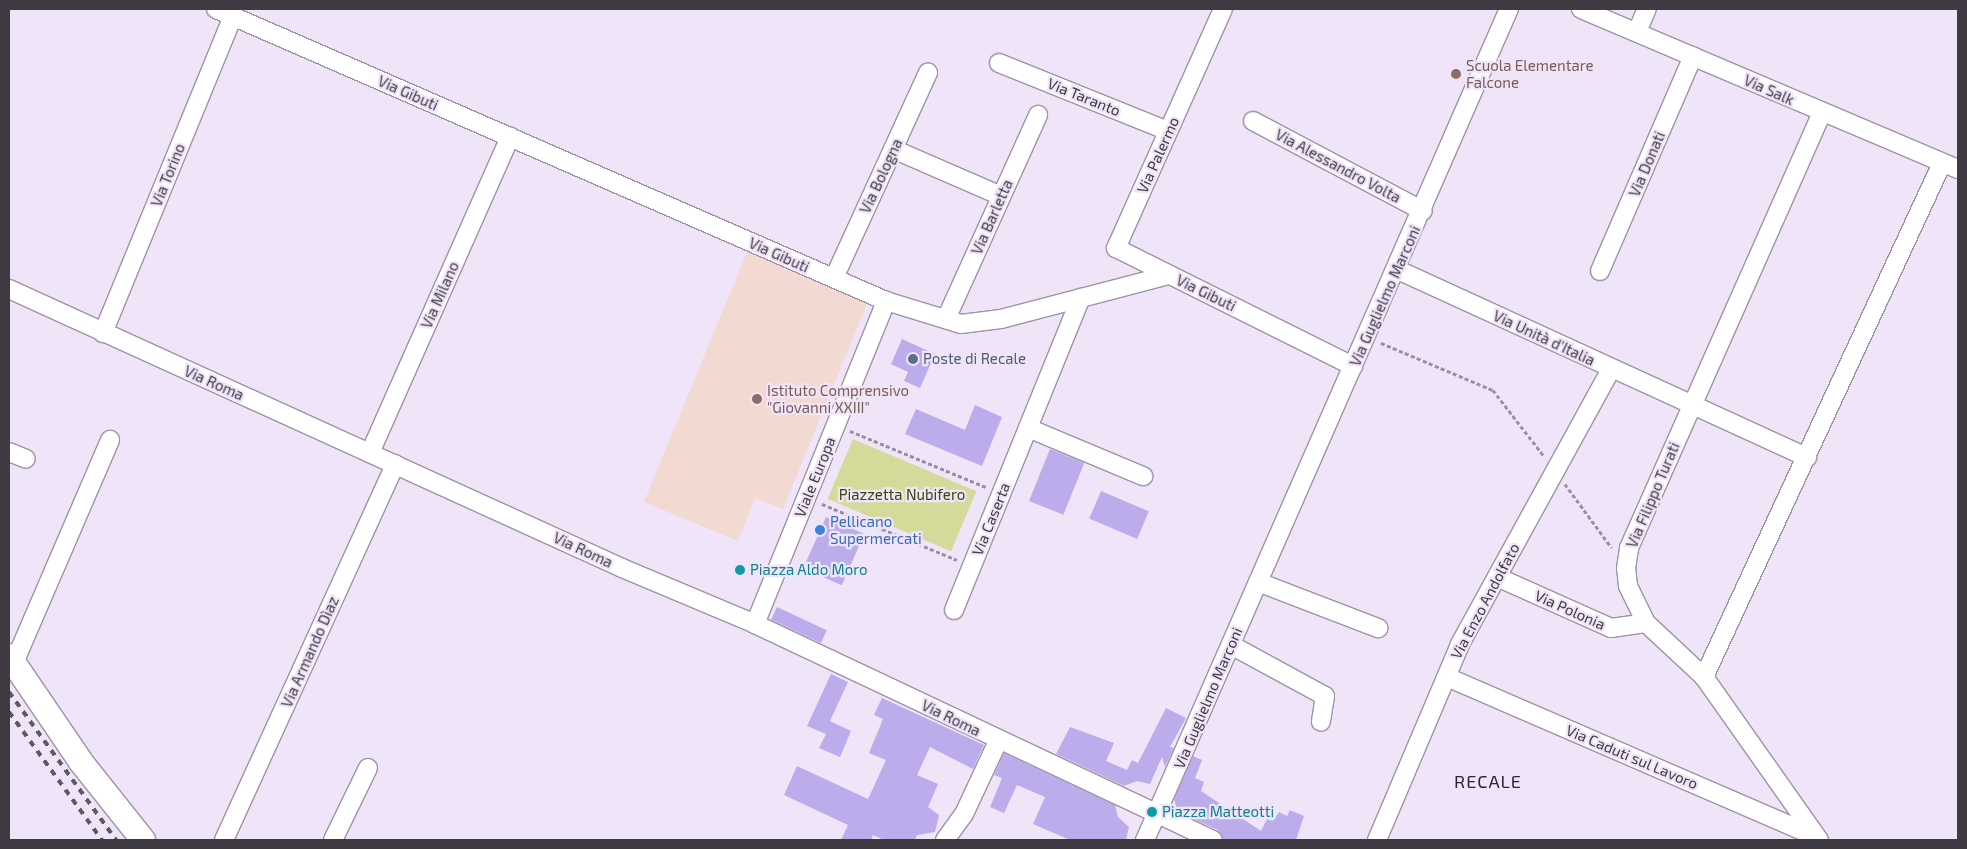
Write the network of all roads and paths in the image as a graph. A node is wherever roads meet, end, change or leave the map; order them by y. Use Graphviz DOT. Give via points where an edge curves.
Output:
graph roads {
  1 [pos="216,9"];
  2 [pos="1224,9"];
  3 [pos="1510,9"];
  4 [pos="1581,9"];
  5 [pos="1647,9"];
  6 [pos="233,16"];
  7 [pos="1637,32"];
  8 [pos="1693,56"];
  9 [pos="999,63"];
  10 [pos="928,73"];
  11 [pos="1822,113"];
  12 [pos="1038,115"];
  13 [pos="1253,121"];
  14 [pos="1168,132"];
  15 [pos="510,137"];
  16 [pos="893,149"];
  17 [pos="1950,166"];
  18 [pos="1001,196"];
  19 [pos="1423,211"];
  20 [pos="1398,270"];
  21 [pos="1600,272"];
  22 [pos="1169,275"];
  23 [pos="834,278"];
  24 [pos="9,289"];
  25 [pos="1081,298"];
  26 [pos="886,301"];
  27 [pos="946,319"];
  28 [pos="103,333"];
  29 [pos="1367,338"];
  30 [pos="1354,366"];
  31 [pos="1611,369"];
  32 [pos="1692,404"];
  33 [pos="836,424"];
  34 [pos="1028,428"];
  35 [pos="110,440"];
  36 [pos="9,452"];
  37 [pos="370,453"];
  38 [pos="1807,457"];
  39 [pos="26,459"];
  40 [pos="395,464"];
  41 [pos="1555,470"];
  42 [pos="1143,476"];
  43 [pos="1001,493"];
  44 [pos="806,497"];
  45 [pos="972,566"];
  46 [pos="1626,568"];
  47 [pos="1497,577"];
  48 [pos="1258,582"];
  49 [pos="954,610"];
  50 [pos="1646,623"];
  51 [pos="755,624"];
  52 [pos="1378,628"];
  53 [pos="1231,645"];
  54 [pos="11,659"];
  55 [pos="1447,677"];
  56 [pos="1704,677"];
  57 [pos="1321,722"];
  58 [pos="998,740"];
  59 [pos="368,768"];
  60 [pos="1156,814"];
  61 [pos="1818,839"];
  62 [pos="143,840"];
  63 [pos="224,840"];
  64 [pos="334,840"];
  65 [pos="945,840"];
  66 [pos="1144,840"];
  67 [pos="1213,840"];
  68 [pos="1377,840"];
  1 -- 6 [label="street, Via Gibuti"];
  2 -- 14 [label="street, Via Palermo"];
  3 -- 19 [label="street, Via Guglielmo Marconi"];
  4 -- 7 [label="street, Via Salk"];
  5 -- 7 [label="street"];
  6 -- 15 [label="street, Via Gibuti"];
  6 -- 28 [label="street, Via Torino"];
  7 -- 8 [label="street, Via Salk"];
  8 -- 11 [label="street, Via Salk"];
  8 -- 21 [label="street, Via Donati"];
  9 -- 14 [label="street, Via Taranto"];
  10 -- 16 [label="street, Via Bologna"];
  11 -- 17 [label="street, Via Salk"];
  11 -- 32 [label="street, Via Filippo Turati"];
  12 -- 18 [label="street, Via Barletta"];
  13 -- 19 [label="street, Via Alessandro Volta"];
  14 -- 22 [label="street, Via Palermo" via="1116,248"];
  15 -- 23 [label="street, Via Gibuti"];
  15 -- 37 [label="street, Via Milano"];
  16 -- 18 [label="street"];
  16 -- 23 [label="street, Via Bologna"];
  17 -- 38 [label="street"];
  18 -- 27 [label="street, Via Barletta"];
  19 -- 20 [label="street, Via Guglielmo Marconi"];
  20 -- 29 [label="street, Via Guglielmo Marconi"];
  20 -- 31 [label="street, Via Unità d'Italia"];
  22 -- 25 [label="street, Via Gibuti"];
  22 -- 30 [label="street, Via Gibuti"];
  23 -- 26 [label="street, Via Gibuti"];
  24 -- 28 [label="street, Via Roma"];
  25 -- 27 [label="street, Via Gibuti" via="1001,319 961,324"];
  25 -- 34 [label="street, Via Caserta"];
  26 -- 27 [label="street, Via Gibuti"];
  26 -- 33 [label="street, Viale Europa"];
  28 -- 37 [label="street, Via Roma"];
  29 -- 30 [label="street, Via Guglielmo Marconi"];
  29 -- 41 [label="path" via="1493,390"];
  30 -- 48 [label="street, Via Guglielmo Marconi"];
  31 -- 32 [label="street, Via Unità d'Italia"];
  31 -- 41 [label="street, Via Enzo Andolfato"];
  32 -- 38 [label="street, Via Unità d'Italia"];
  32 -- 46 [label="street, Via Filippo Turati" via="1629,548"];
  33 -- 43 [label="path"];
  33 -- 44 [label="street, Viale Europa"];
  34 -- 42 [label="street"];
  34 -- 43 [label="street, Via Caserta"];
  35 -- 54 [label="street"];
  36 -- 39 [label="street"];
  37 -- 40 [label="street, Via Roma"];
  38 -- 56 [label="street"];
  40 -- 51 [label="street, Via Roma"];
  40 -- 63 [label="street, Via Armando Dìaz"];
  41 -- 46 [label="path"];
  41 -- 47 [label="street, Via Enzo Andolfato"];
  43 -- 45 [label="street, Via Caserta"];
  44 -- 45 [label="path"];
  44 -- 51 [label="street, Viale Europa"];
  45 -- 49 [label="street, Via Caserta"];
  46 -- 50 [label="street, Via Filippo Turati" via="1628,586"];
  47 -- 50 [label="street, Via Polonia" via="1611,628"];
  47 -- 55 [label="street, Via Enzo Andolfato"];
  48 -- 52 [label="street"];
  48 -- 53 [label="street, Via Guglielmo Marconi"];
  50 -- 56 [label="street, Via Filippo Turati"];
  51 -- 58 [label="street, Via Roma"];
  53 -- 57 [label="street" via="1325,696"];
  53 -- 60 [label="street, Via Guglielmo Marconi"];
  54 -- 62 [label="street" via="81,762"];
  55 -- 61 [label="street, Via Caduti sul Lavoro"];
  55 -- 68 [label="street, Via Enzo Andolfato"];
  56 -- 61 [label="street, Via Filippo Turati"];
  58 -- 60 [label="street, Via Roma"];
  58 -- 65 [label="street" via="964,814"];
  59 -- 64 [label="street"];
  60 -- 66 [label="street, Via Guglielmo Marconi"];
  60 -- 67 [label="street, Via Roma"];
}
